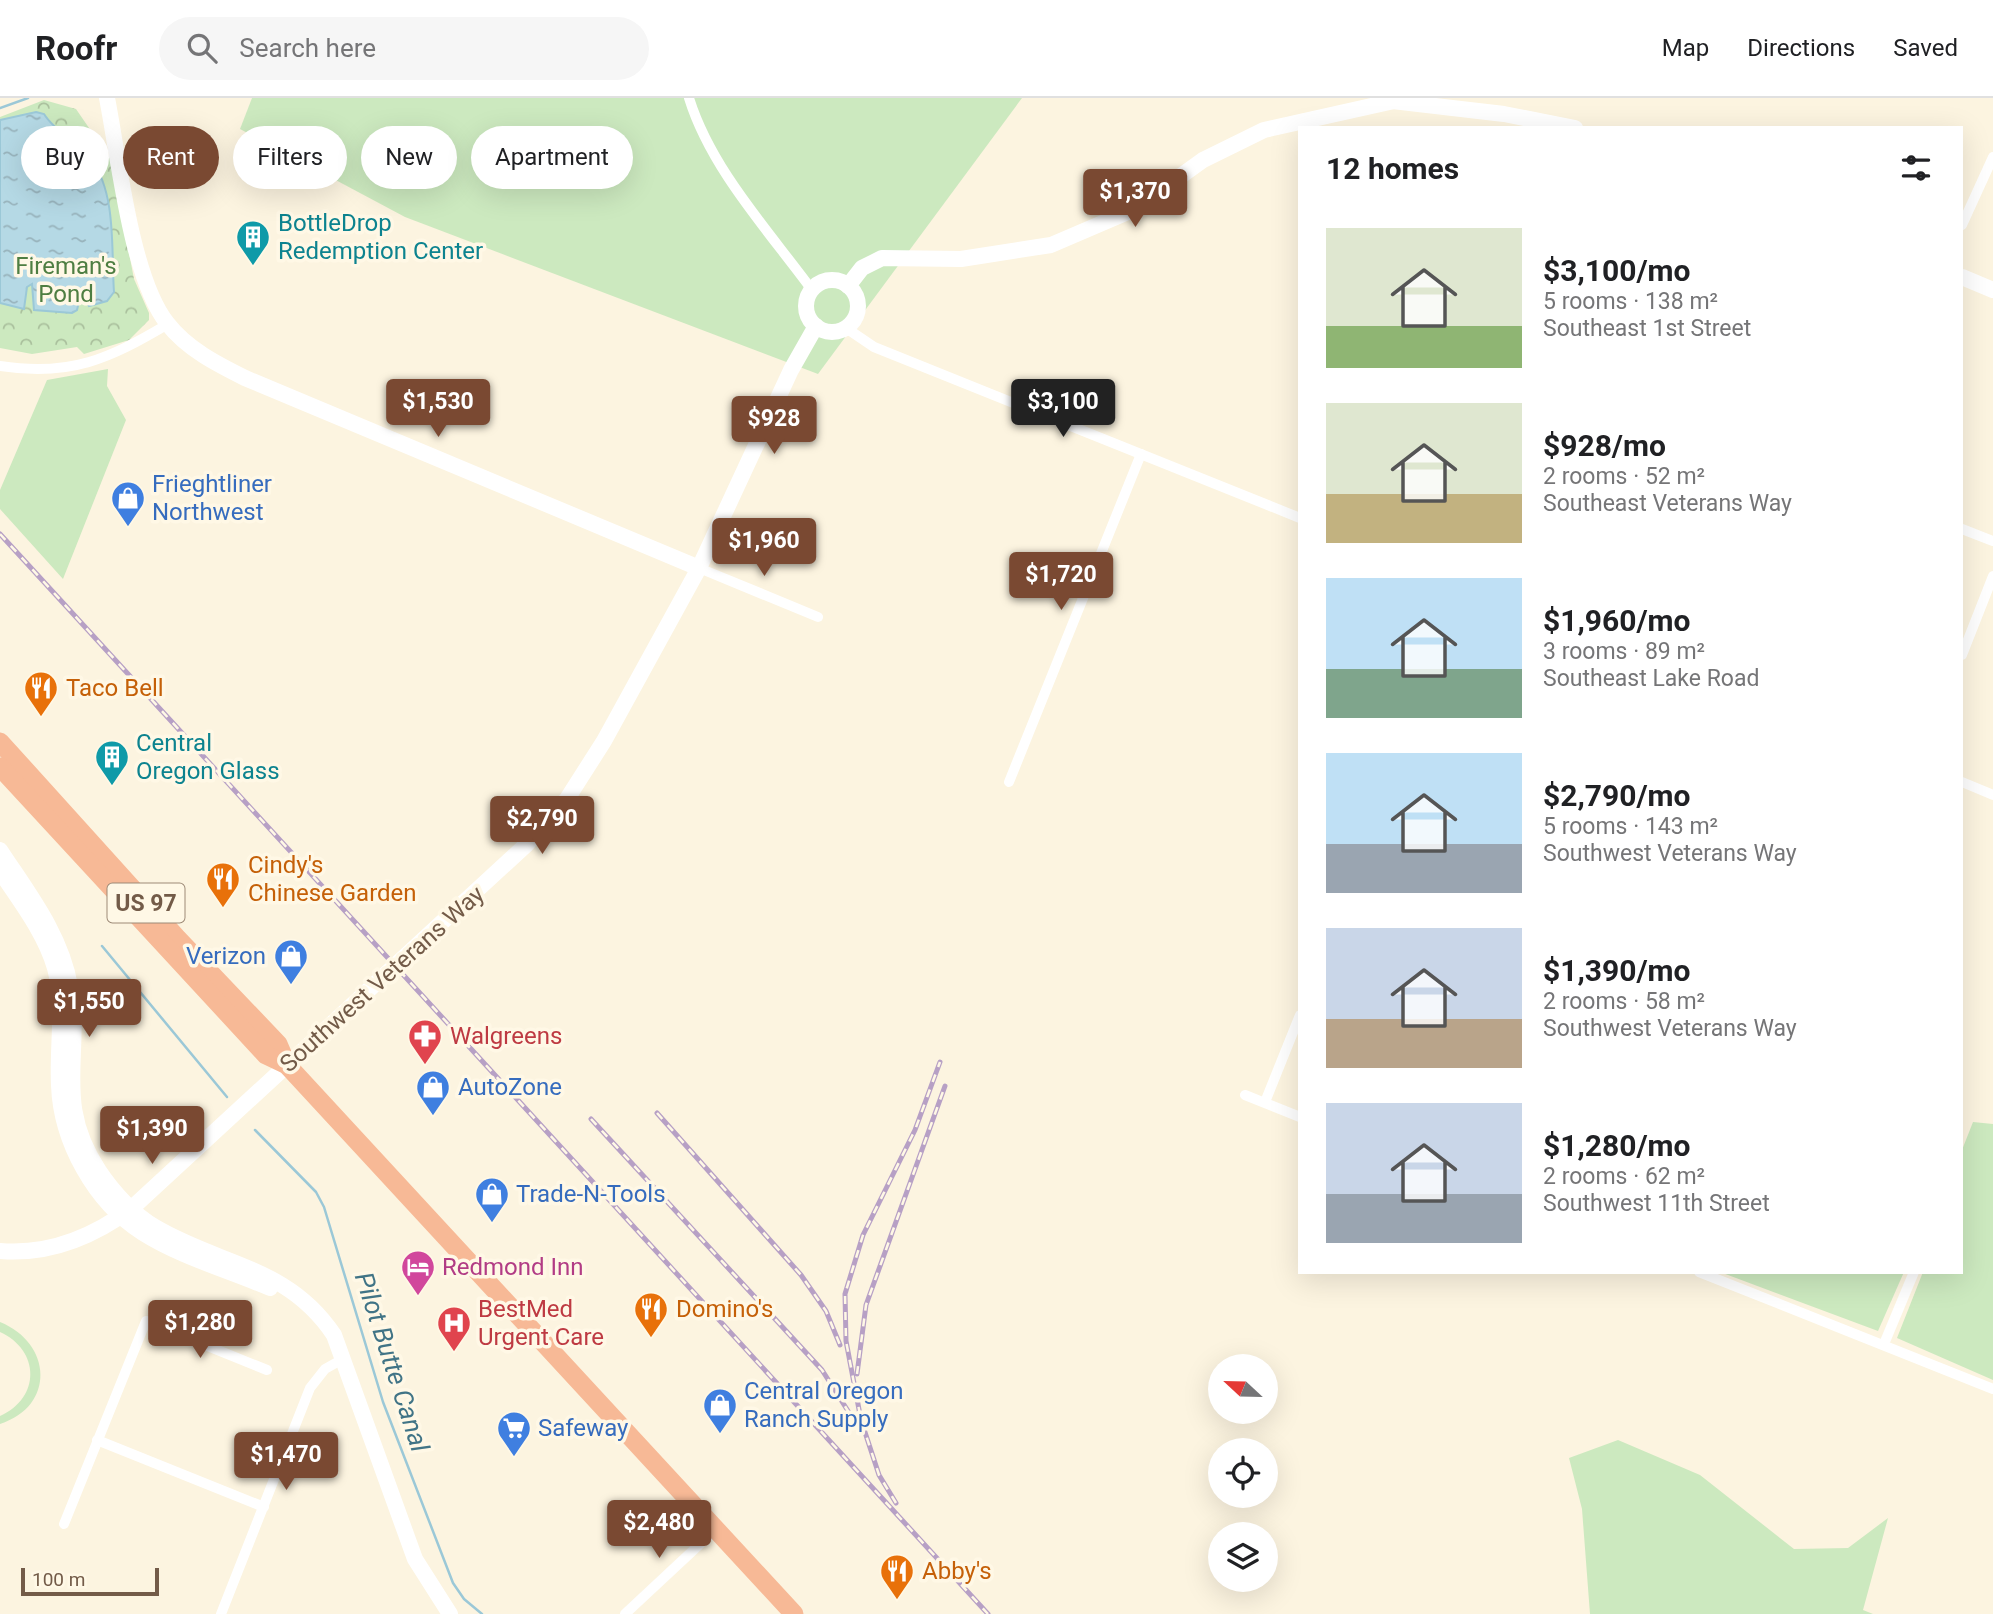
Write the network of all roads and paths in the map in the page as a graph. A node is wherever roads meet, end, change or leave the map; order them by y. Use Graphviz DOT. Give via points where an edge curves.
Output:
graph roads {
  1 [pos="107,98"];
  2 [pos="689,98"];
  3 [pos="1368,98"];
  4 [pos="1394,101"];
  5 [pos="1564,126"];
  6 [pos="1993,156"];
  7 [pos="1963,223"];
  8 [pos="1963,277"];
  9 [pos="848,286"];
  10 [pos="812,290"];
  11 [pos="1993,290"];
  12 [pos="168,324"];
  13 [pos="816,326"];
  14 [pos="846,328"];
  15 [pos="0,366"];
  16 [pos="1141,454"];
  17 [pos="1298,517"];
  18 [pos="1963,528"];
  19 [pos="1993,541"];
  20 [pos="699,568"];
  21 [pos="1993,576"];
  22 [pos="818,617"];
  23 [pos="1963,652"];
  24 [pos="0,742"];
  25 [pos="4,770"];
  26 [pos="33,778"];
  27 [pos="1009,782"];
  28 [pos="1963,782"];
  29 [pos="1993,795"];
  30 [pos="0,850"];
  31 [pos="0,871"];
  32 [pos="1298,1020"];
  33 [pos="287,1065"];
  34 [pos="1245,1095"];
  35 [pos="1265,1102"];
  36 [pos="1298,1116"];
  37 [pos="127,1212"];
  38 [pos="0,1251"];
  39 [pos="1704,1274"];
  40 [pos="1913,1274"];
  41 [pos="1884,1344"];
  42 [pos="341,1360"];
  43 [pos="267,1370"];
  44 [pos="1993,1389"];
  45 [pos="97,1440"];
  46 [pos="264,1507"];
  47 [pos="64,1524"];
  48 [pos="715,1530"];
  49 [pos="221,1614"];
  50 [pos="450,1614"];
  51 [pos="625,1614"];
  52 [pos="794,1614"];
  1 -- 12 [label="main road" via="142,272"];
  2 -- 10 [label="street" via="715,156"];
  3 -- 4 [label="main road"];
  4 -- 5 [label="main road"];
  4 -- 9 [label="main road" via="1264,130 1203,160 1135,209 1051,245 961,259 882,258 862,268"];
  6 -- 7 [label="street"];
  8 -- 11 [label="main road"];
  9 -- 10 [label="main road" via="825,281"];
  9 -- 14 [label="main road" via="858,307"];
  10 -- 13 [label="main road" via="807,313"];
  12 -- 15 [label="street" via="117,354 93,361 47,370"];
  12 -- 20 [label="main road" via="214,362 245,378"];
  13 -- 14 [label="main road" via="831,332"];
  13 -- 20 [label="main road, Southwest Veterans Way"];
  14 -- 16 [label="street" via="874,346"];
  16 -- 17 [label="street"];
  16 -- 27 [label="street"];
  18 -- 19 [label="street"];
  20 -- 22 [label="street"];
  20 -- 33 [label="main road, Southwest Veterans Way" via="567,799 475,895"];
  21 -- 23 [label="street"];
  24 -- 26 [label="highway, US 97"];
  25 -- 26 [label="highway" via="25,781"];
  25 -- 33 [label="highway, US 97" via="266,1055"];
  26 -- 33 [label="highway, US 97" via="278,1044"];
  28 -- 29 [label="street"];
  30 -- 37 [label="main road" via="53,933 64,959 71,995 71,1093 80,1133"];
  31 -- 37 [label="main road" via="36,927 54,967 60,1004 59,1087 71,1142 93,1182"];
  32 -- 35 [label="street"];
  33 -- 37 [label="main road, Southwest Veterans Way"];
  33 -- 48 [label="highway, US 97"];
  34 -- 35 [label="street"];
  35 -- 36 [label="street"];
  37 -- 38 [label="main road, Southwest Veterans Way" via="90,1234 49,1248"];
  37 -- 42 [label="main road" via="292,1290 323,1319 334,1335"];
  39 -- 41 [label="street"];
  40 -- 41 [label="street"];
  41 -- 44 [label="street"];
  42 -- 46 [label="street" via="325,1369 310,1388"];
  42 -- 50 [label="main road" via="415,1559"];
  43 -- 45 [label="street" via="146,1321"];
  45 -- 46 [label="street"];
  45 -- 47 [label="street"];
  46 -- 49 [label="street"];
  48 -- 51 [label="street"];
  48 -- 52 [label="highway, US 97"];
}
